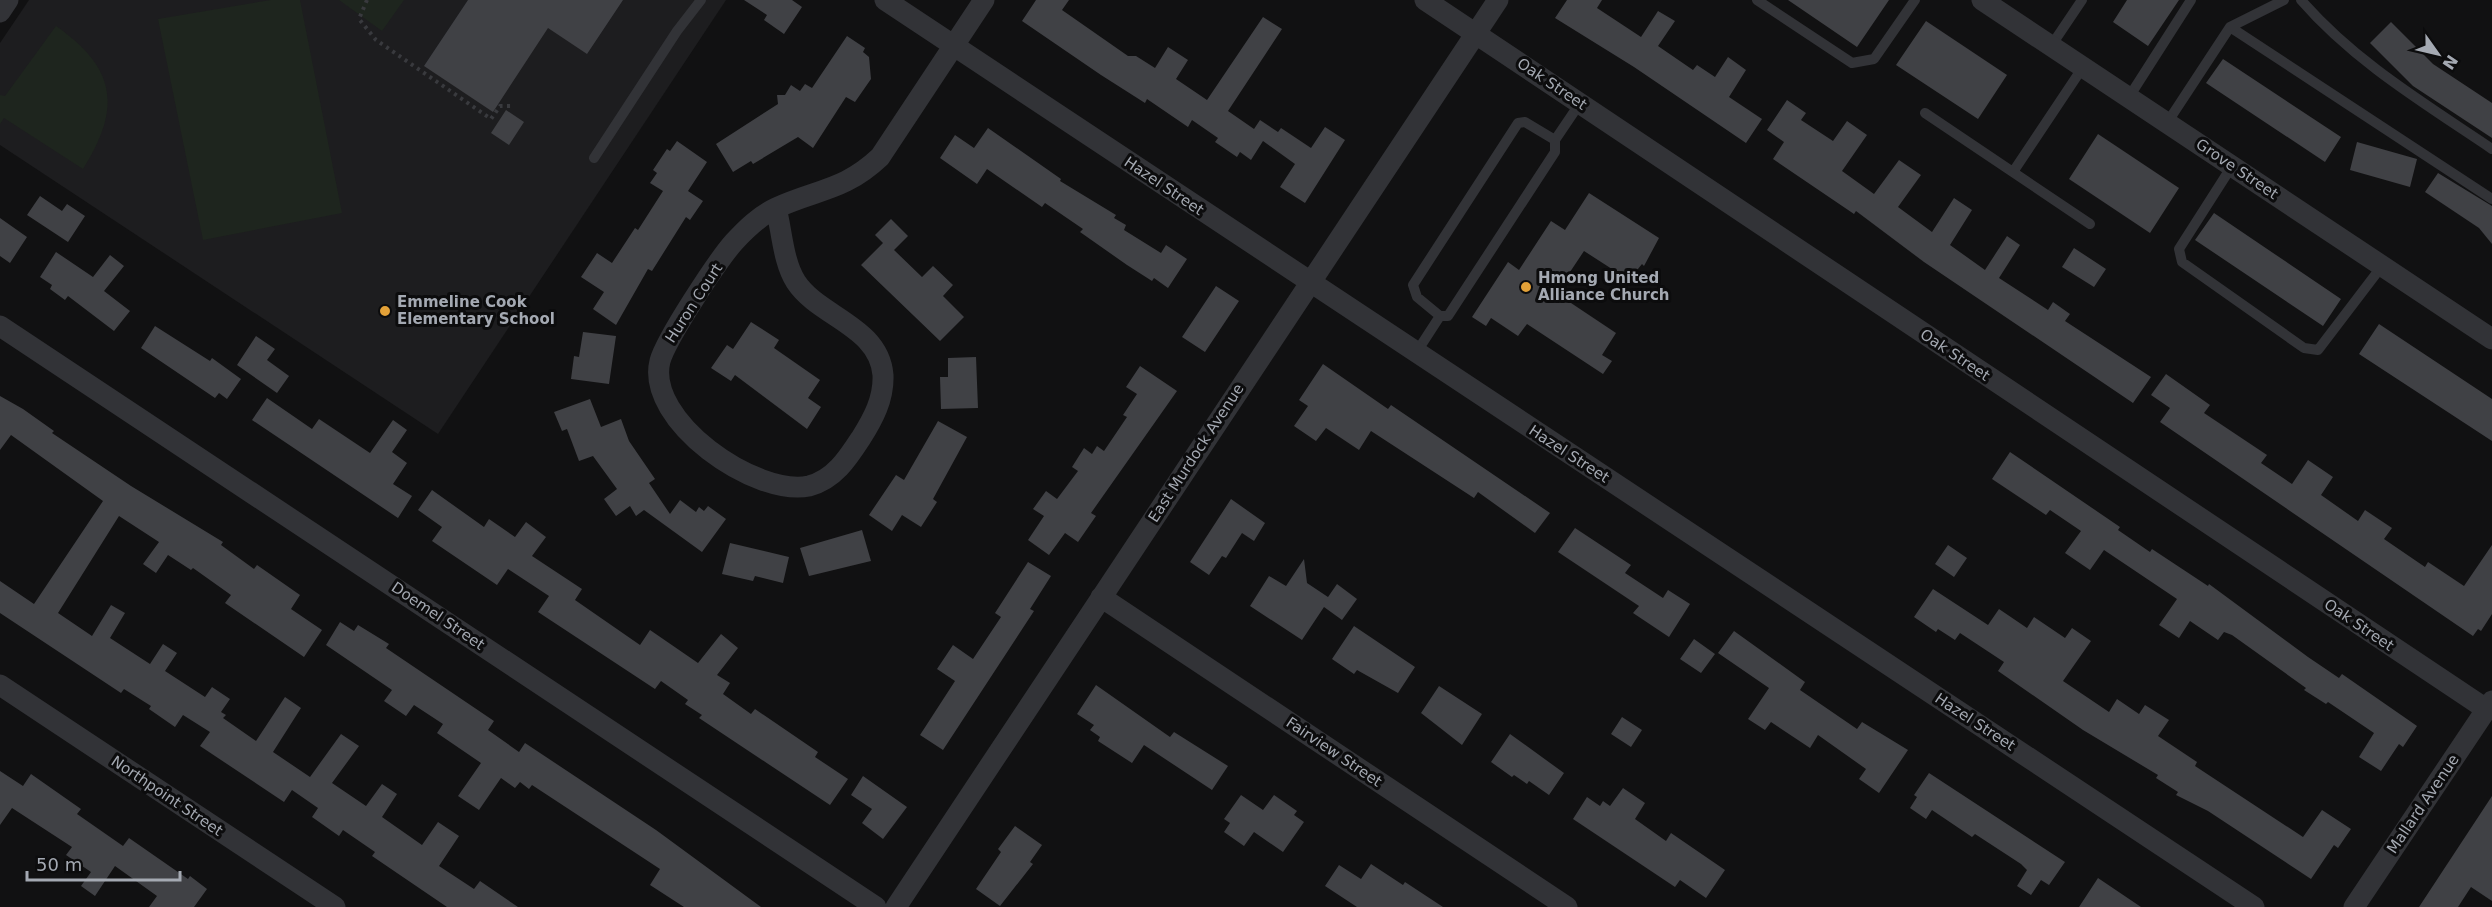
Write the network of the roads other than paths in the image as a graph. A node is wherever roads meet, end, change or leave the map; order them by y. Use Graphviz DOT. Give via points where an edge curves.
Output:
graph roads {
  1 [pos="8,0"];
  2 [pos="701,0"];
  3 [pos="885,0"];
  4 [pos="984,0"];
  5 [pos="1425,0"];
  6 [pos="1498,0"];
  7 [pos="1757,0"];
  8 [pos="1915,0"];
  9 [pos="1982,0"];
  10 [pos="2082,0"];
  11 [pos="2191,0"];
  12 [pos="2284,0"];
  13 [pos="2301,0"];
  14 [pos="2006,6"];
  15 [pos="0,12"];
  16 [pos="2230,27"];
  17 [pos="1475,33"];
  18 [pos="952,46"];
  19 [pos="2051,46"];
  20 [pos="2084,67"];
  21 [pos="2129,98"];
  22 [pos="1580,103"];
  23 [pos="1925,113"];
  24 [pos="2168,123"];
  25 [pos="1555,140"];
  26 [pos="2492,149"];
  27 [pos="594,158"];
  28 [pos="2232,166"];
  29 [pos="2013,172"];
  30 [pos="2492,199"];
  31 [pos="776,208"];
  32 [pos="2090,224"];
  33 [pos="2382,266"];
  34 [pos="1309,282"];
  35 [pos="1440,316"];
  36 [pos="0,326"];
  37 [pos="2492,339"];
  38 [pos="1416,353"];
  39 [pos="1101,597"];
  40 [pos="0,685"];
  41 [pos="2489,705"];
  42 [pos="334,907"];
  43 [pos="876,907"];
  44 [pos="896,907"];
  45 [pos="1567,907"];
  46 [pos="2254,907"];
  47 [pos="2354,907"];
  1 -- 15 [label="street"];
  2 -- 27 [label="lane"];
  3 -- 18 [label="street, Hazel Street"];
  4 -- 18 [label="street, Huron Court"];
  5 -- 17 [label="street, Oak Street"];
  6 -- 17 [label="street, East Murdock Avenue"];
  7 -- 8 [label="lane" via="1852,63 1874,59"];
  9 -- 14 [label="street, Grove Street"];
  10 -- 19 [label="lane"];
  11 -- 21 [label="lane"];
  12 -- 16 [label="lane"];
  13 -- 26 [label="lane" via="2326,30 2361,60"];
  14 -- 19 [label="street, Grove Street"];
  16 -- 24 [label="lane"];
  16 -- 30 [label="lane"];
  17 -- 22 [label="street, Oak Street"];
  17 -- 34 [label="street, East Murdock Avenue"];
  18 -- 31 [label="street, Huron Court" via="880,157 845,184"];
  18 -- 34 [label="street, Hazel Street"];
  19 -- 20 [label="street, Grove Street"];
  20 -- 21 [label="street, Grove Street"];
  20 -- 29 [label="lane"];
  21 -- 24 [label="street, Grove Street"];
  22 -- 25 [label="lane"];
  22 -- 41 [label="street, Oak Street"];
  23 -- 29 [label="lane"];
  24 -- 28 [label="street, Grove Street"];
  25 -- 35 [label="lane" via="1555,152 1448,316"];
  25 -- 35 [label="lane" via="1525,122 1518,123 1413,285 1417,297"];
  28 -- 33 [label="street, Grove Street"];
  28 -- 33 [label="lane" via="2179,249 2182,262 2304,348 2318,350"];
  29 -- 32 [label="lane"];
  31 -- 31 [label="street, Huron Court" via="754,222 732,244 666,345 660,362 660,380 663,395 683,429 757,480 792,487 822,481 846,462 878,409 883,374 870,343 806,294 795,281"];
  33 -- 37 [label="street, Grove Street"];
  34 -- 38 [label="street, Hazel Street"];
  34 -- 39 [label="street, East Murdock Avenue"];
  35 -- 38 [label="lane"];
  36 -- 43 [label="street, Doemel Street"];
  38 -- 46 [label="street, Hazel Street"];
  39 -- 44 [label="street, East Murdock Avenue"];
  39 -- 45 [label="street, Fairview Street"];
  40 -- 42 [label="street, Northpoint Street"];
  41 -- 47 [label="street, Mallard Avenue"];
}
